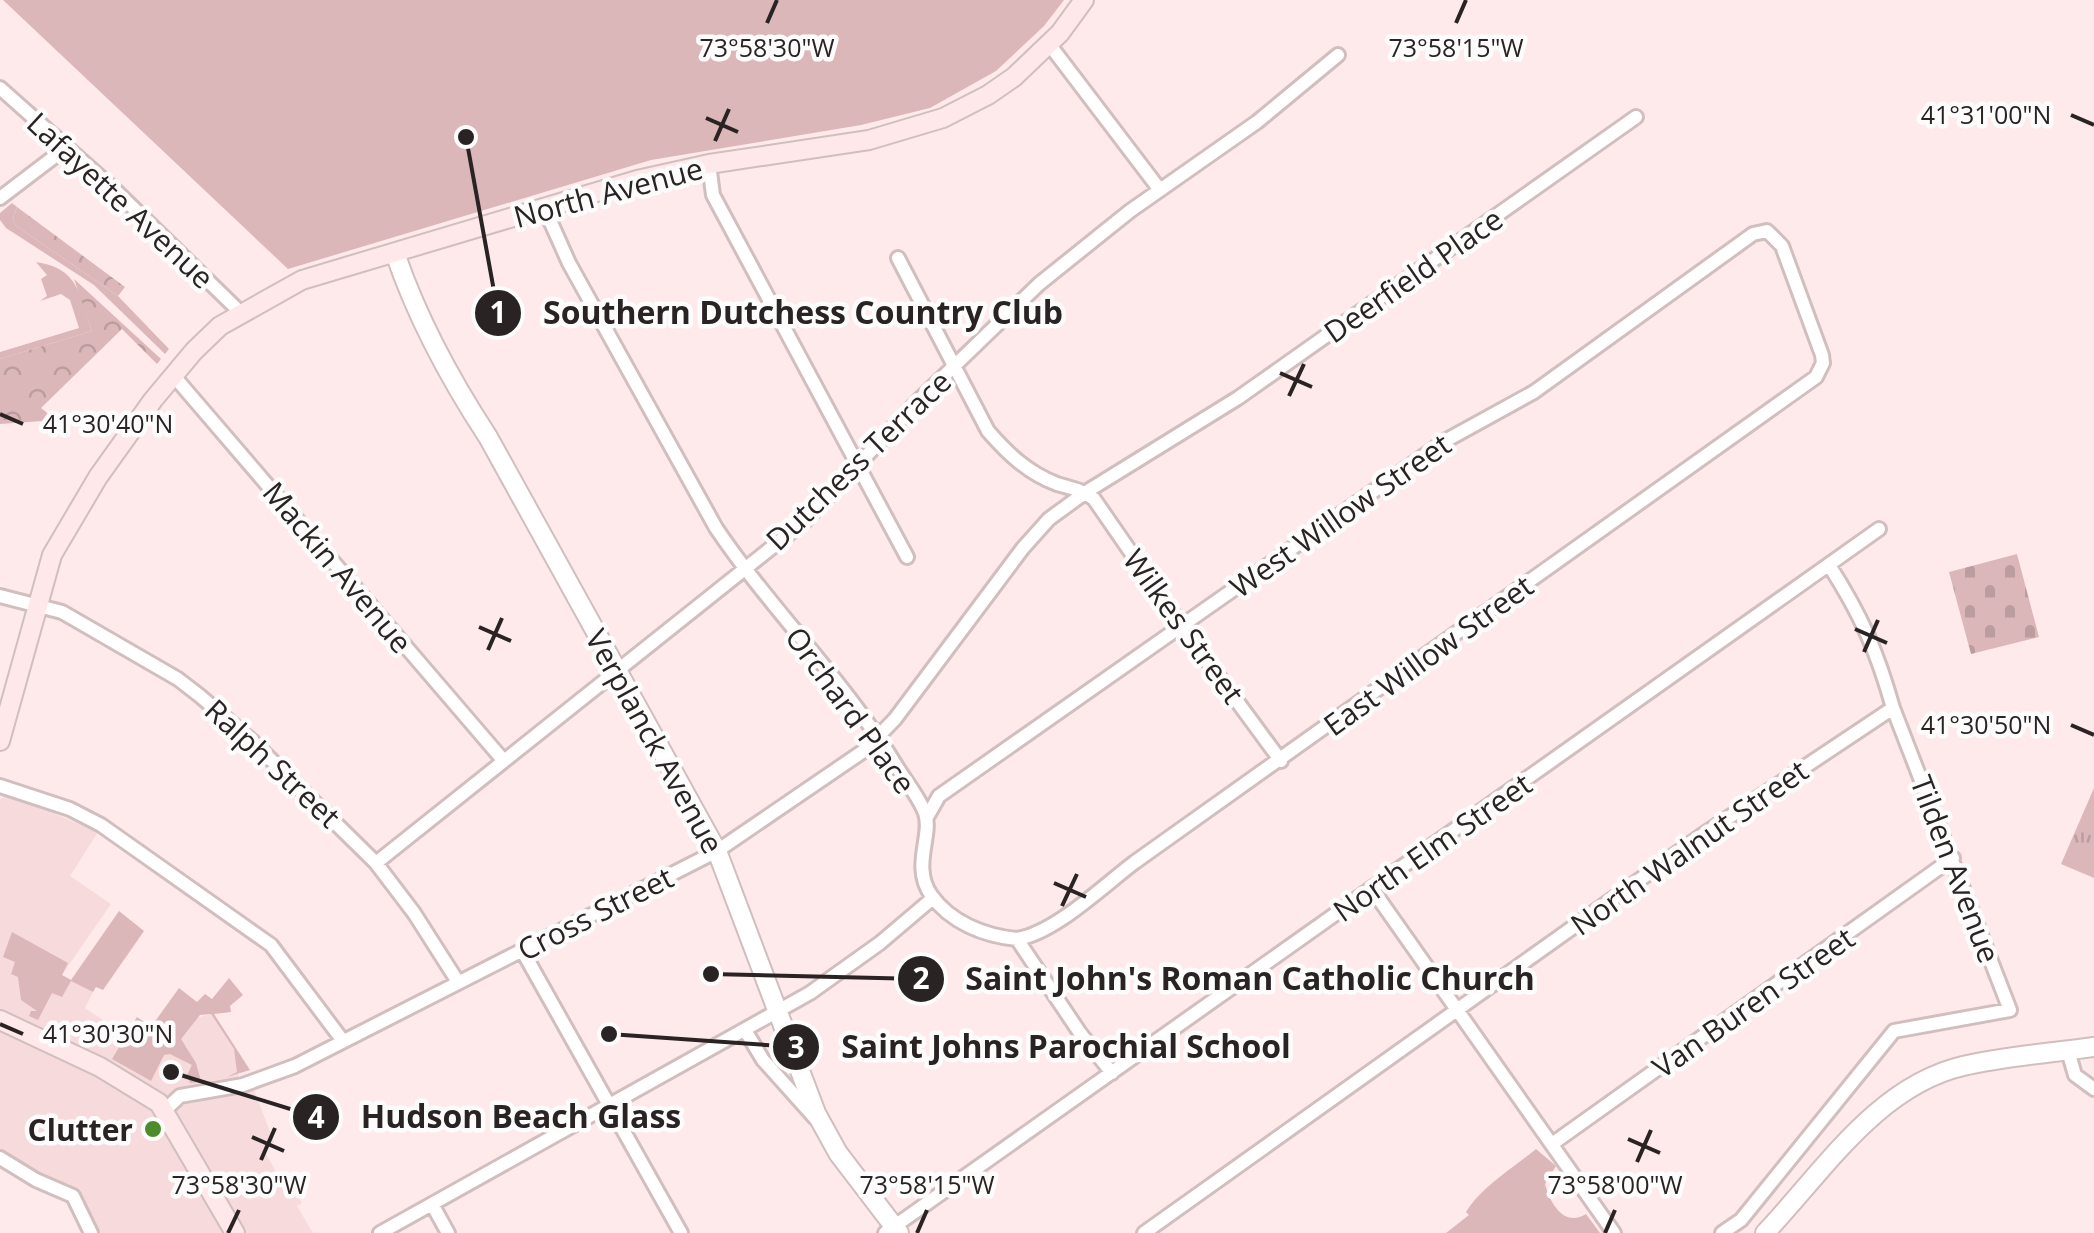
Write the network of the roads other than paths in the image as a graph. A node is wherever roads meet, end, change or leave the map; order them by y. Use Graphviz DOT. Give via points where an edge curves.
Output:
graph roads {
  1 [pos="1084,0"];
  2 [pos="1049,44"];
  3 [pos="1338,55"];
  4 [pos="0,88"];
  5 [pos="1636,117"];
  6 [pos="67,147"];
  7 [pos="709,164"];
  8 [pos="1160,190"];
  9 [pos="0,198"];
  10 [pos="544,207"];
  11 [pos="395,253"];
  12 [pos="898,258"];
  13 [pos="241,313"];
  14 [pos="1822,355"];
  15 [pos="954,367"];
  16 [pos="173,375"];
  17 [pos="858,468"];
  18 [pos="1086,492"];
  19 [pos="1879,529"];
  20 [pos="907,557"];
  21 [pos="1829,565"];
  22 [pos="744,569"];
  23 [pos="0,596"];
  24 [pos="35,606"];
  25 [pos="1181,625"];
  26 [pos="617,668"];
  27 [pos="1893,708"];
  28 [pos="879,737"];
  29 [pos="0,741"];
  30 [pos="502,760"];
  31 [pos="1281,761"];
  32 [pos="0,786"];
  33 [pos="927,816"];
  34 [pos="717,851"];
  35 [pos="1954,858"];
  36 [pos="376,863"];
  37 [pos="1372,888"];
  38 [pos="932,898"];
  39 [pos="1017,939"];
  40 [pos="522,950"];
  41 [pos="458,982"];
  42 [pos="778,1010"];
  43 [pos="1458,1010"];
  44 [pos="0,1020"];
  45 [pos="745,1030"];
  46 [pos="343,1041"];
  47 [pos="2094,1047"];
  48 [pos="2068,1050"];
  49 [pos="1112,1073"];
  50 [pos="2094,1089"];
  51 [pos="610,1106"];
  52 [pos="164,1110"];
  53 [pos="822,1124"];
  54 [pos="1552,1144"];
  55 [pos="0,1158"];
  56 [pos="432,1204"];
  57 [pos="893,1231"];
  58 [pos="91,1233"];
  59 [pos="235,1233"];
  60 [pos="380,1233"];
  61 [pos="448,1233"];
  62 [pos="681,1233"];
  63 [pos="1144,1233"];
  64 [pos="1614,1233"];
  65 [pos="1722,1233"];
  66 [pos="1765,1233"];
  1 -- 2 [label="main road, North Avenue"];
  2 -- 7 [label="main road, North Avenue" via="988,95 918,128"];
  2 -- 8 [label="street"];
  3 -- 8 [label="street, Dutchess Terrace"];
  4 -- 6 [label="street, Lafayette Avenue"];
  5 -- 18 [label="street, Deerfield Place" via="1238,398"];
  6 -- 9 [label="street"];
  6 -- 13 [label="street, Lafayette Avenue"];
  7 -- 10 [label="main road, North Avenue"];
  7 -- 17 [label="street" via="714,195"];
  8 -- 15 [label="street, Dutchess Terrace" via="1039,284"];
  10 -- 11 [label="main road, North Avenue"];
  10 -- 22 [label="street, Orchard Place" via="569,263"];
  11 -- 13 [label="main road, North Avenue" via="302,280"];
  11 -- 26 [label="street, Verplanck Avenue" via="462,398"];
  12 -- 15 [label="street"];
  13 -- 16 [label="main road, North Avenue"];
  14 -- 25 [label="street, West Willow Street" via="1782,246 1766,232 1753,234 1534,392 1444,440"];
  14 -- 31 [label="street, East Willow Street" via="1816,377"];
  15 -- 17 [label="street, Dutchess Terrace"];
  15 -- 18 [label="street" via="988,432 1008,454 1034,474"];
  16 -- 24 [label="main road, North Avenue" via="66,528"];
  16 -- 30 [label="street, Mackin Avenue"];
  17 -- 20 [label="street"];
  17 -- 22 [label="street, Dutchess Terrace"];
  18 -- 25 [label="street, Wilkes Street"];
  18 -- 28 [label="street, Cross Street" via="1023,548"];
  19 -- 21 [label="street, North Elm Street"];
  21 -- 27 [label="street, Tilden Avenue" via="1861,615"];
  21 -- 37 [label="street, North Elm Street"];
  22 -- 26 [label="street, Dutchess Terrace"];
  22 -- 28 [label="street, Orchard Place"];
  23 -- 24 [label="street, Ralph Street"];
  24 -- 29 [label="main road, North Avenue"];
  24 -- 36 [label="street, Ralph Street" via="62,612 189,688 252,740"];
  25 -- 31 [label="street, Wilkes Street"];
  25 -- 33 [label="street, West Willow Street" via="940,796"];
  26 -- 30 [label="street, Dutchess Terrace"];
  26 -- 34 [label="street, Verplanck Avenue"];
  27 -- 35 [label="street, Tilden Avenue"];
  27 -- 43 [label="street, North Walnut Street"];
  28 -- 33 [label="street, Orchard Place"];
  28 -- 34 [label="street, Cross Street"];
  30 -- 36 [label="street, Dutchess Terrace"];
  31 -- 39 [label="street, East Willow Street" via="1050,926"];
  32 -- 46 [label="street" via="101,825 271,945"];
  33 -- 38 [label="street, Orchard Place" via="922,864"];
  34 -- 40 [label="street, Cross Street"];
  34 -- 42 [label="street, Verplanck Avenue"];
  35 -- 54 [label="street, Van Buren Street"];
  35 -- 65 [label="street, Tilden Avenue" via="2010,1010 1894,1030 1741,1220"];
  36 -- 41 [label="street, Ralph Street"];
  37 -- 43 [label="street"];
  37 -- 49 [label="street, North Elm Street"];
  38 -- 39 [label="street" via="974,929"];
  38 -- 42 [label="street" via="880,943"];
  39 -- 49 [label="street"];
  40 -- 41 [label="street, Cross Street"];
  40 -- 51 [label="street"];
  41 -- 46 [label="street, Cross Street"];
  42 -- 45 [label="street"];
  42 -- 53 [label="street, Verplanck Avenue"];
  43 -- 54 [label="street"];
  43 -- 63 [label="street, North Walnut Street"];
  44 -- 52 [label="main road" via="127,1082"];
  45 -- 51 [label="street"];
  45 -- 53 [label="street" via="763,1060"];
  46 -- 52 [label="street, Cross Street" via="243,1085 180,1096"];
  47 -- 48 [label="street"];
  48 -- 50 [label="street" via="2075,1074"];
  48 -- 66 [label="street" via="1963,1066 1906,1090 1867,1120"];
  49 -- 57 [label="street, North Elm Street"];
  51 -- 56 [label="street"];
  51 -- 62 [label="street"];
  52 -- 59 [label="main road"];
  53 -- 57 [label="street, Verplanck Avenue"];
  54 -- 64 [label="street"];
  55 -- 58 [label="street" via="73,1196"];
  56 -- 60 [label="street"];
  56 -- 61 [label="street"];
}
